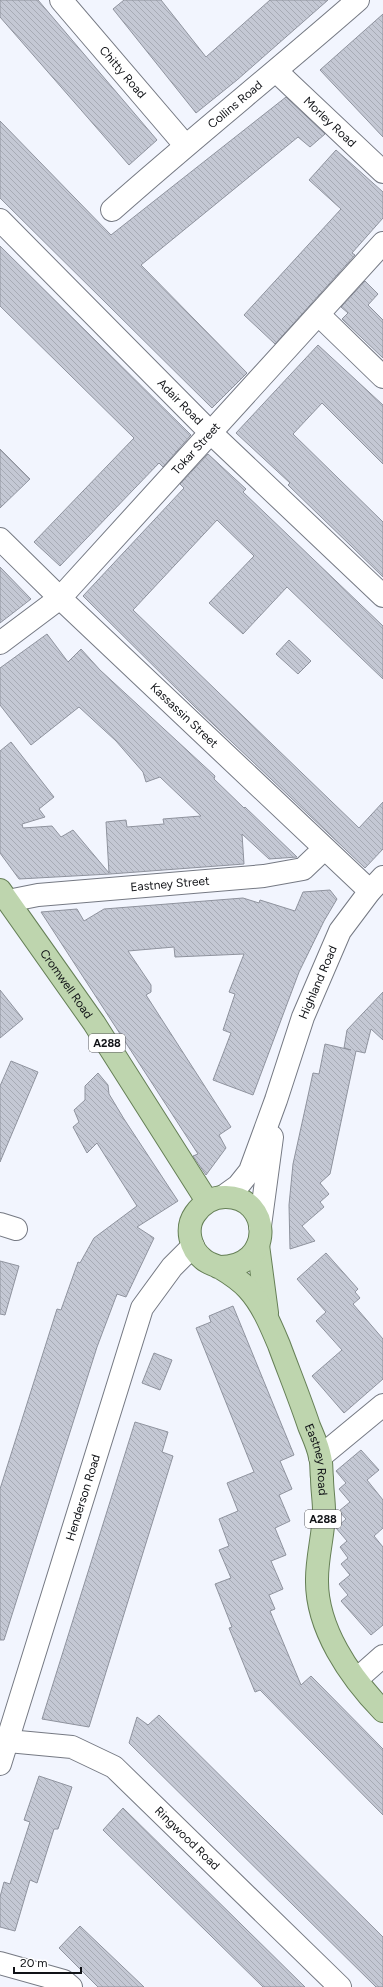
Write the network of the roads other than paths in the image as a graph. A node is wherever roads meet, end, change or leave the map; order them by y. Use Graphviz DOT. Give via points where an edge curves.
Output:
graph roads {
  1 [pos="358,0"];
  2 [pos="70,3"];
  3 [pos="276,71"];
  4 [pos="185,145"];
  5 [pos="383,172"];
  6 [pos="112,210"];
  7 [pos="0,220"];
  8 [pos="383,243"];
  9 [pos="319,315"];
  10 [pos="383,377"];
  11 [pos="211,433"];
  12 [pos="0,540"];
  13 [pos="383,596"];
  14 [pos="60,598"];
  15 [pos="0,643"];
  16 [pos="324,849"];
  17 [pos="376,884"];
  18 [pos="4,896"];
  19 [pos="276,1100"];
  20 [pos="215,1199"];
  21 [pos="259,1235"];
  22 [pos="194,1246"];
  23 [pos="218,1267"];
  24 [pos="268,1318"];
  25 [pos="383,1405"];
  26 [pos="320,1457"];
  27 [pos="383,1656"];
  28 [pos="357,1679"];
  29 [pos="383,1710"];
  30 [pos="8,1741"];
  31 [pos="0,1764"];
  32 [pos="0,1963"];
  33 [pos="71,1987"];
  34 [pos="340,1987"];
  1 -- 3 [label="street, Collins Road"];
  2 -- 4 [label="street, Chitty Road"];
  3 -- 4 [label="street, Collins Road"];
  3 -- 5 [label="street, Morley Road"];
  4 -- 6 [label="street, Collins Road"];
  7 -- 11 [label="street, Adair Road"];
  8 -- 9 [label="street, Tokar Street"];
  9 -- 10 [label="street"];
  9 -- 11 [label="street, Tokar Street"];
  11 -- 13 [label="street, Adair Road"];
  11 -- 14 [label="street, Tokar Street"];
  12 -- 14 [label="street, Kassassin Street"];
  14 -- 15 [label="street, Tokar Street"];
  14 -- 16 [label="street, Kassassin Street"];
  16 -- 17 [label="street, Kassassin Street"];
  16 -- 18 [label="street, Eastney Street" via="303,869 264,876"];
  17 -- 19 [label="street, Highland Road" via="340,931 303,1017"];
  18 -- 20 [label="main road, Cromwell Road / A288"];
  19 -- 20 [label="street, Highland Road" via="250,1171 238,1186"];
  19 -- 21 [label="street, Highland Road"];
  20 -- 21 [label="main road, A288" via="238,1198 248,1205 256,1214"];
  20 -- 22 [label="main road, A288" via="194,1216 190,1228"];
  21 -- 23 [label="main road" via="252,1256 231,1267"];
  21 -- 24 [label="main road, Eastney Road / A288"];
  22 -- 23 [label="main road, A288" via="204,1261"];
  22 -- 30 [label="street, Henderson Road" via="172,1267 142,1308"];
  23 -- 24 [label="main road, Eastney Road / A288" via="249,1290"];
  24 -- 26 [label="main road, Eastney Road / A288"];
  25 -- 26 [label="street"];
  26 -- 28 [label="main road, Eastney Road / A288" via="324,1511 317,1578 318,1602 333,1643"];
  27 -- 28 [label="street"];
  28 -- 29 [label="main road, Eastney Road / A288"];
  30 -- 31 [label="street, Henderson Road"];
  30 -- 34 [label="street, Ringwood Road" via="72,1747 114,1767"];
  32 -- 33 [label="street" via="64,1981"];
}
